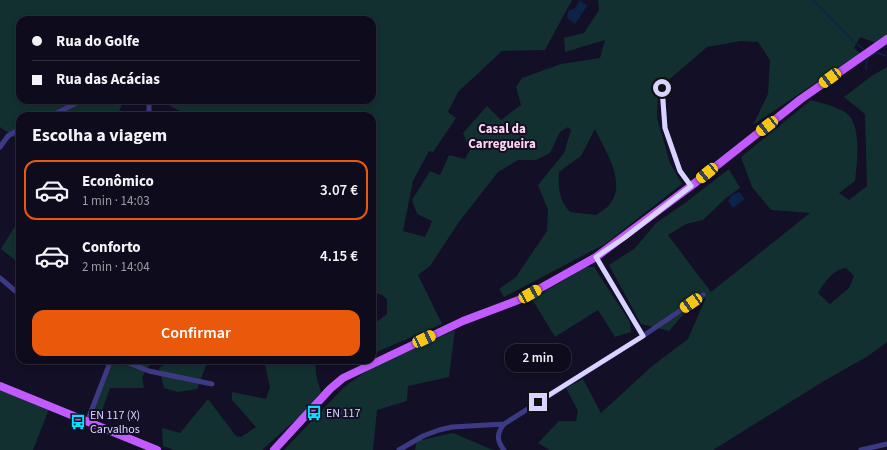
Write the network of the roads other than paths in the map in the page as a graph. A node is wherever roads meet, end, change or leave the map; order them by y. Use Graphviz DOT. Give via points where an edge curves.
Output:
graph roads {
  1 [pos="887,39"];
  2 [pos="662,88"];
  3 [pos="74,104"];
  4 [pos="59,112"];
  5 [pos="16,131"];
  6 [pos="0,147"];
  7 [pos="691,186"];
  8 [pos="596,257"];
  9 [pos="0,278"];
  10 [pos="16,292"];
  11 [pos="703,295"];
  12 [pos="643,336"];
  13 [pos="376,362"];
  14 [pos="109,364"];
  15 [pos="131,364"];
  16 [pos="371,364"];
  17 [pos="212,384"];
  18 [pos="0,386"];
  19 [pos="87,422"];
  20 [pos="504,424"];
  21 [pos="887,444"];
  22 [pos="157,450"];
  23 [pos="274,450"];
  24 [pos="399,450"];
  25 [pos="504,450"];
  26 [pos="861,450"];
  1 -- 7 [label="main road" via="801,99"];
  2 -- 7 [label="street" via="665,128 680,171"];
  3 -- 4 [label="street"];
  5 -- 6 [label="street" via="8,136"];
  7 -- 8 [label="main road"];
  8 -- 12 [label="street"];
  8 -- 13 [label="main road" via="521,298 458,323"];
  9 -- 10 [label="street"];
  11 -- 12 [label="street"];
  12 -- 20 [label="street"];
  14 -- 19 [label="street"];
  15 -- 17 [label="street" via="149,371"];
  16 -- 23 [label="main road" via="346,376 330,389"];
  18 -- 19 [label="main road"];
  19 -- 22 [label="main road"];
  20 -- 24 [label="street" via="439,430 422,436"];
  20 -- 25 [label="street" via="497,436"];
  21 -- 26 [label="street"];
}
